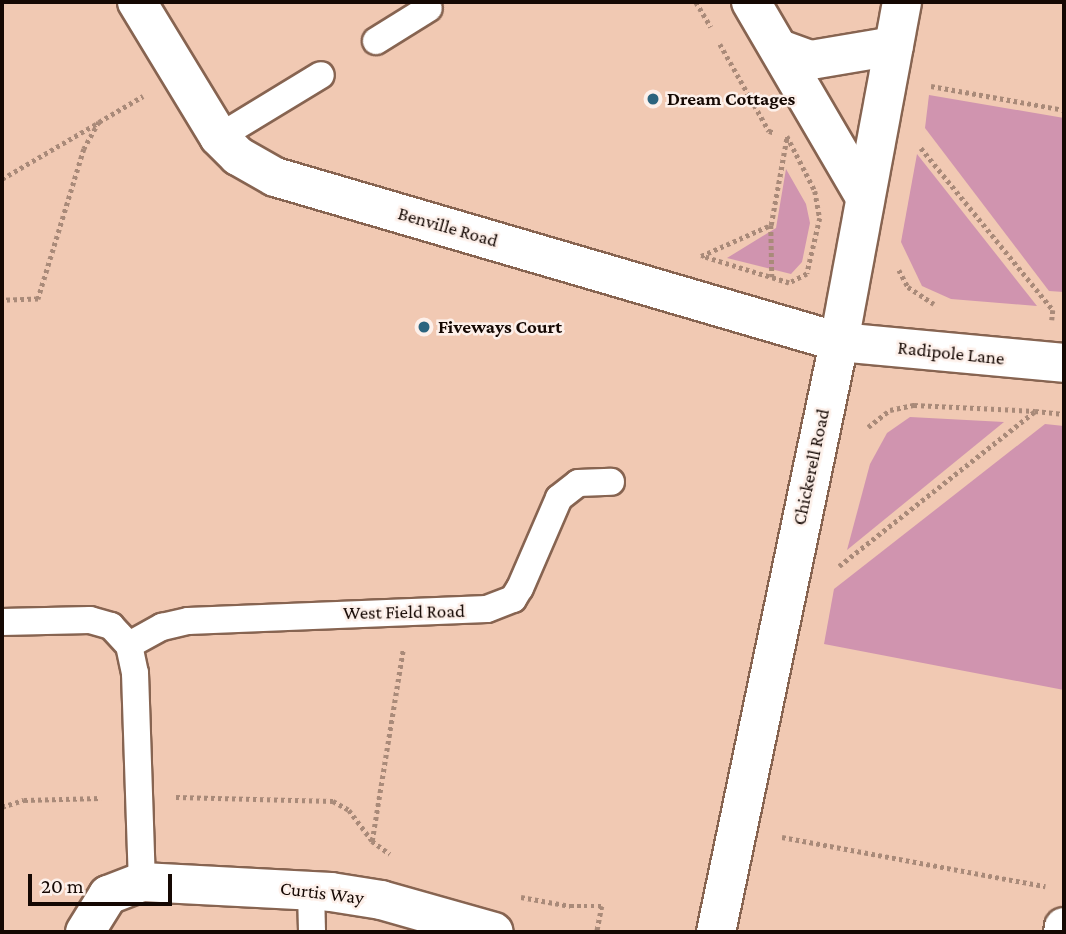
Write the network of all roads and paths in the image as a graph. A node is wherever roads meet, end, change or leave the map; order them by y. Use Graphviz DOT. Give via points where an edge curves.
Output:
graph roads {
  1 [pos="137,2"];
  2 [pos="751,2"];
  3 [pos="902,2"];
  4 [pos="429,8"];
  5 [pos="376,41"];
  6 [pos="894,46"];
  7 [pos="780,49"];
  8 [pos="321,75"];
  9 [pos="921,84"];
  10 [pos="1064,110"];
  11 [pos="219,137"];
  12 [pos="919,145"];
  13 [pos="2,178"];
  14 [pos="865,197"];
  15 [pos="771,225"];
  16 [pos="895,260"];
  17 [pos="772,278"];
  18 [pos="2,300"];
  19 [pos="945,308"];
  20 [pos="1040,314"];
  21 [pos="839,342"];
  22 [pos="1064,363"];
  23 [pos="1035,411"];
  24 [pos="1064,414"];
  25 [pos="862,436"];
  26 [pos="611,482"];
  27 [pos="838,567"];
  28 [pos="409,611"];
  29 [pos="2,622"];
  30 [pos="129,645"];
  31 [pos="140,796"];
  32 [pos="2,807"];
  33 [pos="778,836"];
  34 [pos="372,841"];
  35 [pos="401,857"];
  36 [pos="142,882"];
  37 [pos="1051,887"];
  38 [pos="311,890"];
  39 [pos="516,895"];
  40 [pos="85,932"];
  41 [pos="312,932"];
  42 [pos="494,932"];
  43 [pos="597,932"];
  44 [pos="716,932"];
  1 -- 11 [label="main road, Benville Road"];
  2 -- 7 [label="main road"];
  3 -- 6 [label="main road, Chickerell Road"];
  4 -- 5 [label="lane"];
  6 -- 7 [label="main road" via="811,60"];
  6 -- 14 [label="main road, Chickerell Road"];
  7 -- 14 [label="main road"];
  8 -- 11 [label="lane"];
  9 -- 10 [label="path"];
  11 -- 21 [label="main road, Benville Road" via="238,156 275,177"];
  12 -- 20 [label="path" via="1053,310 1053,314"];
  13 -- 18 [label="path" via="99,122 84,149 38,299"];
  14 -- 21 [label="main road, Chickerell Road"];
  15 -- 17 [label="path"];
  15 -- 17 [label="path" via="701,256"];
  15 -- 17 [label="path" via="787,136 815,191 820,218 807,274 789,283"];
  16 -- 19 [label="path" via="908,287"];
  21 -- 22 [label="main road, Radipole Lane"];
  21 -- 44 [label="main road, Chickerell Road"];
  23 -- 24 [label="path"];
  23 -- 25 [label="path" via="914,405 890,410"];
  23 -- 27 [label="path"];
  26 -- 28 [label="lane, West Field Road" via="578,484 559,498 513,599 487,609"];
  28 -- 30 [label="lane, West Field Road" via="188,621 162,627"];
  28 -- 34 [label="path"];
  29 -- 30 [label="lane" via="90,620 111,626"];
  30 -- 31 [label="lane" via="135,673"];
  31 -- 32 [label="path" via="24,800"];
  31 -- 34 [label="path" via="333,801 349,810"];
  31 -- 36 [label="lane"];
  33 -- 37 [label="path"];
  34 -- 35 [label="path"];
  36 -- 38 [label="main road, Curtis Way"];
  36 -- 40 [label="main road, Curtis Way" via="108,895"];
  38 -- 41 [label="lane"];
  38 -- 42 [label="main road, Curtis Way" via="381,900"];
  39 -- 43 [label="path" via="570,906 602,906"];
}
